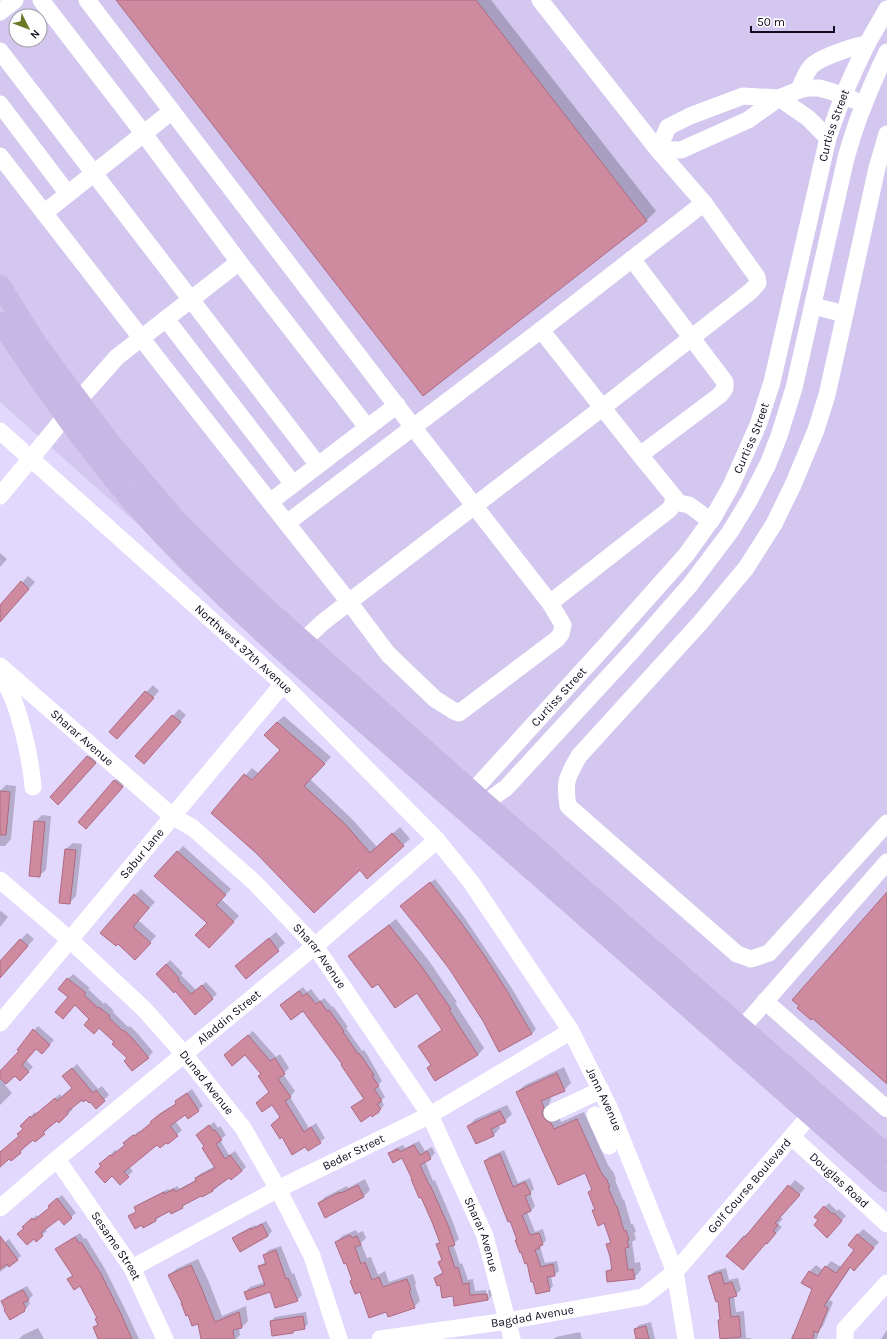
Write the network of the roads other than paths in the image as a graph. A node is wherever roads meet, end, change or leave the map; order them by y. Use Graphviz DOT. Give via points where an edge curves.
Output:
graph roads {
  1 [pos="15,0"];
  2 [pos="41,0"];
  3 [pos="86,0"];
  4 [pos="540,0"];
  5 [pos="887,9"];
  6 [pos="0,12"];
  7 [pos="867,44"];
  8 [pos="0,51"];
  9 [pos="887,52"];
  10 [pos="799,90"];
  11 [pos="843,96"];
  12 [pos="779,98"];
  13 [pos="0,104"];
  14 [pos="863,104"];
  15 [pos="172,111"];
  16 [pos="144,134"];
  17 [pos="887,134"];
  18 [pos="828,138"];
  19 [pos="658,150"];
  20 [pos="0,156"];
  21 [pos="94,174"];
  22 [pos="68,194"];
  23 [pos="704,203"];
  24 [pos="44,213"];
  25 [pos="632,259"];
  26 [pos="239,262"];
  27 [pos="0,285"];
  28 [pos="191,299"];
  29 [pos="813,306"];
  30 [pos="845,314"];
  31 [pos="166,318"];
  32 [pos="0,322"];
  33 [pos="541,330"];
  34 [pos="692,337"];
  35 [pos="141,338"];
  36 [pos="78,401"];
  37 [pos="397,405"];
  38 [pos="602,408"];
  39 [pos="65,417"];
  40 [pos="368,427"];
  41 [pos="413,427"];
  42 [pos="0,431"];
  43 [pos="640,455"];
  44 [pos="32,459"];
  45 [pos="318,465"];
  46 [pos="293,484"];
  47 [pos="0,496"];
  48 [pos="270,502"];
  49 [pos="674,502"];
  50 [pos="474,506"];
  51 [pos="712,518"];
  52 [pos="287,523"];
  53 [pos="715,553"];
  54 [pos="349,602"];
  55 [pos="550,603"];
  56 [pos="303,642"];
  57 [pos="0,666"];
  58 [pos="0,676"];
  59 [pos="283,684"];
  60 [pos="33,787"];
  61 [pos="475,803"];
  62 [pos="172,816"];
  63 [pos="887,823"];
  64 [pos="437,840"];
  65 [pos="887,862"];
  66 [pos="0,880"];
  67 [pos="471,882"];
  68 [pos="70,940"];
  69 [pos="315,946"];
  70 [pos="765,1001"];
  71 [pos="0,1023"];
  72 [pos="742,1028"];
  73 [pos="571,1031"];
  74 [pos="184,1054"];
  75 [pos="601,1090"];
  76 [pos="817,1107"];
  77 [pos="887,1109"];
  78 [pos="552,1113"];
  79 [pos="430,1115"];
  80 [pos="595,1115"];
  81 [pos="609,1133"];
  82 [pos="792,1137"];
  83 [pos="887,1155"];
  84 [pos="57,1159"];
  85 [pos="887,1182"];
  86 [pos="278,1189"];
  87 [pos="0,1208"];
  88 [pos="887,1224"];
  89 [pos="132,1268"];
  90 [pos="675,1272"];
  91 [pos="887,1283"];
  92 [pos="507,1321"];
  93 [pos="165,1339"];
  94 [pos="339,1339"];
  95 [pos="380,1339"];
  96 [pos="512,1339"];
  97 [pos="686,1339"];
  98 [pos="845,1339"];
  1 -- 6 [label="street"];
  2 -- 16 [label="street"];
  3 -- 15 [label="street"];
  4 -- 19 [label="street"];
  5 -- 7 [label="street, Curtiss Street"];
  7 -- 10 [label="street" via="832,54 810,66"];
  7 -- 11 [label="street, Curtiss Street"];
  8 -- 21 [label="street"];
  9 -- 14 [label="street, Curtiss Street"];
  10 -- 11 [label="street" via="819,88"];
  10 -- 12 [label="street"];
  11 -- 14 [label="street"];
  11 -- 18 [label="street, Curtiss Street"];
  12 -- 18 [label="street" via="808,118"];
  12 -- 19 [label="street" via="748,120 681,150"];
  12 -- 19 [label="street" via="743,96 690,116 668,126"];
  13 -- 22 [label="street"];
  14 -- 29 [label="street, Curtiss Street" via="846,158"];
  15 -- 16 [label="street"];
  15 -- 37 [label="street"];
  16 -- 21 [label="street"];
  16 -- 26 [label="street"];
  17 -- 30 [label="street" via="877,168"];
  18 -- 51 [label="street, Curtiss Street" via="770,389 745,455"];
  19 -- 23 [label="street"];
  20 -- 24 [label="street"];
  21 -- 22 [label="street"];
  21 -- 28 [label="street"];
  22 -- 24 [label="street"];
  23 -- 25 [label="street"];
  23 -- 34 [label="street" via="757,277 758,283"];
  24 -- 35 [label="street"];
  25 -- 33 [label="street"];
  25 -- 34 [label="street"];
  26 -- 28 [label="street"];
  26 -- 40 [label="street"];
  27 -- 36 [label="main road" via="36,343"];
  28 -- 31 [label="street"];
  28 -- 45 [label="street"];
  29 -- 30 [label="street"];
  29 -- 53 [label="street, Curtiss Street" via="794,388 773,450 750,499"];
  30 -- 63 [label="street" via="816,430 794,485 774,524 746,568 700,623 579,756 567,778 566,794 568,806 737,954 751,959 769,953"];
  31 -- 35 [label="street"];
  31 -- 46 [label="street"];
  32 -- 39 [label="main road"];
  33 -- 38 [label="street"];
  33 -- 41 [label="street"];
  34 -- 38 [label="street"];
  34 -- 43 [label="street" via="725,382 725,388 720,395"];
  35 -- 36 [label="street" via="117,357"];
  35 -- 48 [label="street"];
  36 -- 39 [label="street"];
  36 -- 56 [label="main road" via="176,520"];
  37 -- 40 [label="street"];
  37 -- 41 [label="street"];
  38 -- 43 [label="street"];
  38 -- 50 [label="street"];
  39 -- 44 [label="street"];
  39 -- 61 [label="main road" via="161,534 250,622"];
  40 -- 45 [label="street"];
  41 -- 50 [label="street"];
  41 -- 52 [label="street"];
  42 -- 44 [label="street, Northwest 37th Avenue"];
  43 -- 49 [label="street" via="673,494"];
  44 -- 47 [label="street"];
  44 -- 59 [label="street, Northwest 37th Avenue"];
  45 -- 46 [label="street"];
  46 -- 48 [label="street"];
  48 -- 52 [label="street"];
  49 -- 51 [label="street" via="688,505"];
  49 -- 55 [label="street" via="670,509"];
  50 -- 54 [label="street"];
  50 -- 55 [label="street"];
  51 -- 53 [label="street" via="719,528"];
  51 -- 61 [label="street, Curtiss Street" via="686,554 605,646"];
  52 -- 54 [label="street"];
  53 -- 61 [label="street, Curtiss Street" via="633,650 506,788"];
  54 -- 55 [label="street" via="388,654 435,699 459,713 557,639 563,625"];
  54 -- 56 [label="street"];
  56 -- 61 [label="main road"];
  57 -- 62 [label="street, Sharar Avenue"];
  58 -- 60 [label="street" via="12,697 21,727 32,771"];
  59 -- 62 [label="street, Sabur Lane"];
  59 -- 64 [label="street, Northwest 37th Avenue"];
  61 -- 72 [label="main road"];
  61 -- 76 [label="main road"];
  62 -- 68 [label="street, Sabur Lane"];
  62 -- 69 [label="street, Sharar Avenue" via="193,828 255,883"];
  64 -- 67 [label="street, Northwest 37th Avenue"];
  64 -- 69 [label="street, Aladdin Street"];
  65 -- 70 [label="street"];
  66 -- 68 [label="street, Dunad Avenue"];
  67 -- 73 [label="street, Jann Avenue"];
  68 -- 71 [label="street, Sabur Lane"];
  68 -- 74 [label="street, Dunad Avenue" via="144,1009"];
  69 -- 74 [label="street, Aladdin Street"];
  69 -- 79 [label="street, Sharar Avenue"];
  70 -- 72 [label="street"];
  70 -- 77 [label="street"];
  72 -- 76 [label="main road"];
  73 -- 75 [label="street, Jann Avenue"];
  73 -- 79 [label="street, Beder Street"];
  74 -- 84 [label="street, Aladdin Street"];
  74 -- 86 [label="street, Dunad Avenue" via="243,1128"];
  75 -- 78 [label="street"];
  75 -- 81 [label="street, Jann Avenue"];
  76 -- 82 [label="street, Golf Course Boulevard"];
  76 -- 83 [label="main road"];
  76 -- 85 [label="main road"];
  79 -- 86 [label="street, Beder Street"];
  79 -- 92 [label="street, Sharar Avenue" via="485,1236"];
  80 -- 81 [label="street"];
  81 -- 90 [label="street, Jann Avenue"];
  82 -- 88 [label="street, Douglas Road"];
  82 -- 90 [label="street, Golf Course Boulevard"];
  84 -- 87 [label="street, Aladdin Street"];
  84 -- 89 [label="street, Sesame Street"];
  86 -- 89 [label="street, Beder Street"];
  86 -- 94 [label="street, Dunad Avenue" via="312,1256"];
  89 -- 93 [label="street, Sesame Street"];
  90 -- 92 [label="street, Bagdad Avenue" via="643,1297"];
  90 -- 97 [label="street, Jann Avenue"];
  91 -- 98 [label="street" via="845,1329"];
  92 -- 95 [label="street, Bagdad Avenue"];
  92 -- 96 [label="street, Sharar Avenue"];
}
